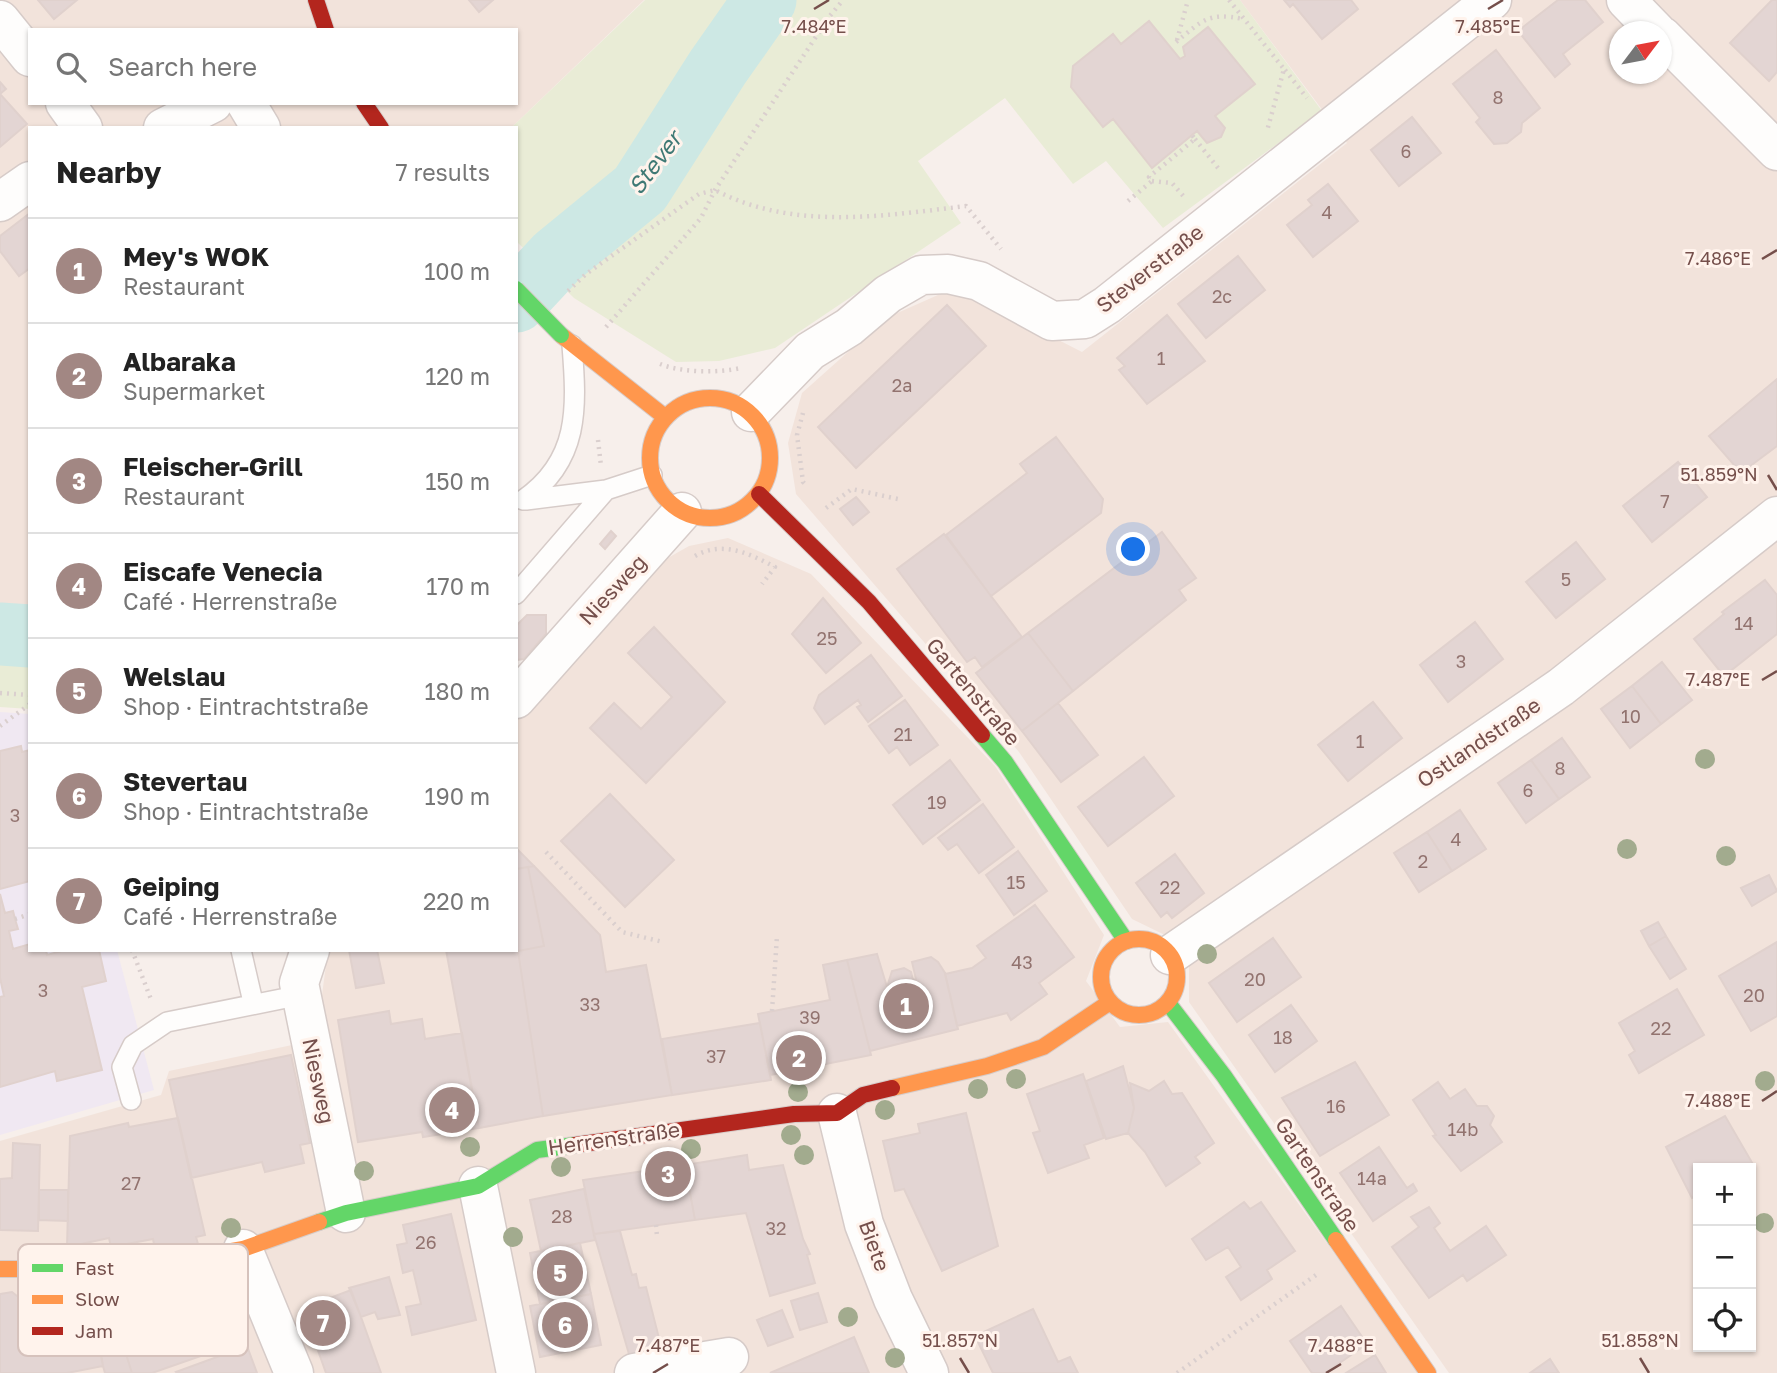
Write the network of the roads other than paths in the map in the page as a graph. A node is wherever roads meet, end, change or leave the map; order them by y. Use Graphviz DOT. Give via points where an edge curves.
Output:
graph roads {
  1 [pos="316,0"];
  2 [pos="1492,0"];
  3 [pos="1626,0"];
  4 [pos="0,20"];
  5 [pos="1646,21"];
  6 [pos="325,28"];
  7 [pos="1672,47"];
  8 [pos="28,55"];
  9 [pos="66,105"];
  10 [pos="209,105"];
  11 [pos="247,105"];
  12 [pos="365,105"];
  13 [pos="82,126"];
  14 [pos="167,126"];
  15 [pos="260,126"];
  16 [pos="380,126"];
  17 [pos="1777,151"];
  18 [pos="28,182"];
  19 [pos="0,202"];
  20 [pos="518,291"];
  21 [pos="567,340"];
  22 [pos="751,412"];
  23 [pos="665,417"];
  24 [pos="652,475"];
  25 [pos="606,490"];
  26 [pos="759,494"];
  27 [pos="519,500"];
  28 [pos="682,512"];
  29 [pos="1777,516"];
  30 [pos="518,592"];
  31 [pos="518,697"];
  32 [pos="1126,941"];
  33 [pos="241,952"];
  34 [pos="309,952"];
  35 [pos="1170,955"];
  36 [pos="301,995"];
  37 [pos="253,1002"];
  38 [pos="1110,1002"];
  39 [pos="1168,1003"];
  40 [pos="131,1100"];
  41 [pos="837,1113"];
  42 [pos="478,1186"];
  43 [pos="346,1213"];
  44 [pos="248,1247"];
  45 [pos="248,1261"];
  46 [pos="0,1269"];
  47 [pos="18,1269"];
  48 [pos="729,1357"];
  49 [pos="294,1373"];
  50 [pos="516,1373"];
  51 [pos="634,1373"];
  52 [pos="929,1373"];
  53 [pos="1428,1373"];
  1 -- 6 [label="street"];
  2 -- 22 [label="street, Steverstraße" via="1085,318 1052,321 979,281 948,274 921,275 888,293 849,327 810,351"];
  3 -- 5 [label="street"];
  4 -- 8 [label="street"];
  7 -- 17 [label="street"];
  9 -- 13 [label="street"];
  10 -- 14 [label="street"];
  11 -- 15 [label="street"];
  12 -- 16 [label="street"];
  18 -- 19 [label="street"];
  20 -- 21 [label="street, bridge"];
  21 -- 23 [label="street"];
  21 -- 27 [label="lane" via="575,414 572,434 542,486"];
  22 -- 23 [label="street" via="731,401 707,397 684,403"];
  22 -- 26 [label="street" via="765,431 771,452 769,474"];
  23 -- 24 [label="street" via="649,457"];
  24 -- 25 [label="lane"];
  24 -- 28 [label="street" via="659,492"];
  25 -- 27 [label="lane"];
  25 -- 30 [label="lane"];
  26 -- 28 [label="street" via="744,509 724,518 702,519"];
  26 -- 32 [label="street, Gartenstraße" via="869,602 1005,762"];
  28 -- 31 [label="street, Niesweg"];
  29 -- 35 [label="street, Ostlandstraße" via="1561,687"];
  32 -- 35 [label="street" via="1150,940"];
  32 -- 38 [label="street" via="1104,960 1101,975"];
  33 -- 37 [label="lane"];
  34 -- 36 [label="street, Niesweg" via="299,983"];
  35 -- 39 [label="street" via="1178,979"];
  36 -- 37 [label="lane"];
  36 -- 43 [label="street, Niesweg"];
  37 -- 40 [label="lane" via="167,1022 133,1045 122,1067"];
  38 -- 39 [label="street" via="1132,1015 1157,1011"];
  38 -- 41 [label="street" via="1043,1047 987,1066 863,1095"];
  39 -- 53 [label="street, Gartenstraße" via="1224,1076"];
  41 -- 42 [label="street, Herrenstraße" via="794,1114 537,1150"];
  41 -- 52 [label="street, Biete" via="864,1224 885,1250 893,1299"];
  42 -- 43 [label="street, Herrenstraße"];
  42 -- 50 [label="street"];
  43 -- 44 [label="street, Herrenstraße"];
  45 -- 49 [label="street"];
  46 -- 47 [label="street, Herrenstraße"];
  48 -- 51 [label="street"];
}
